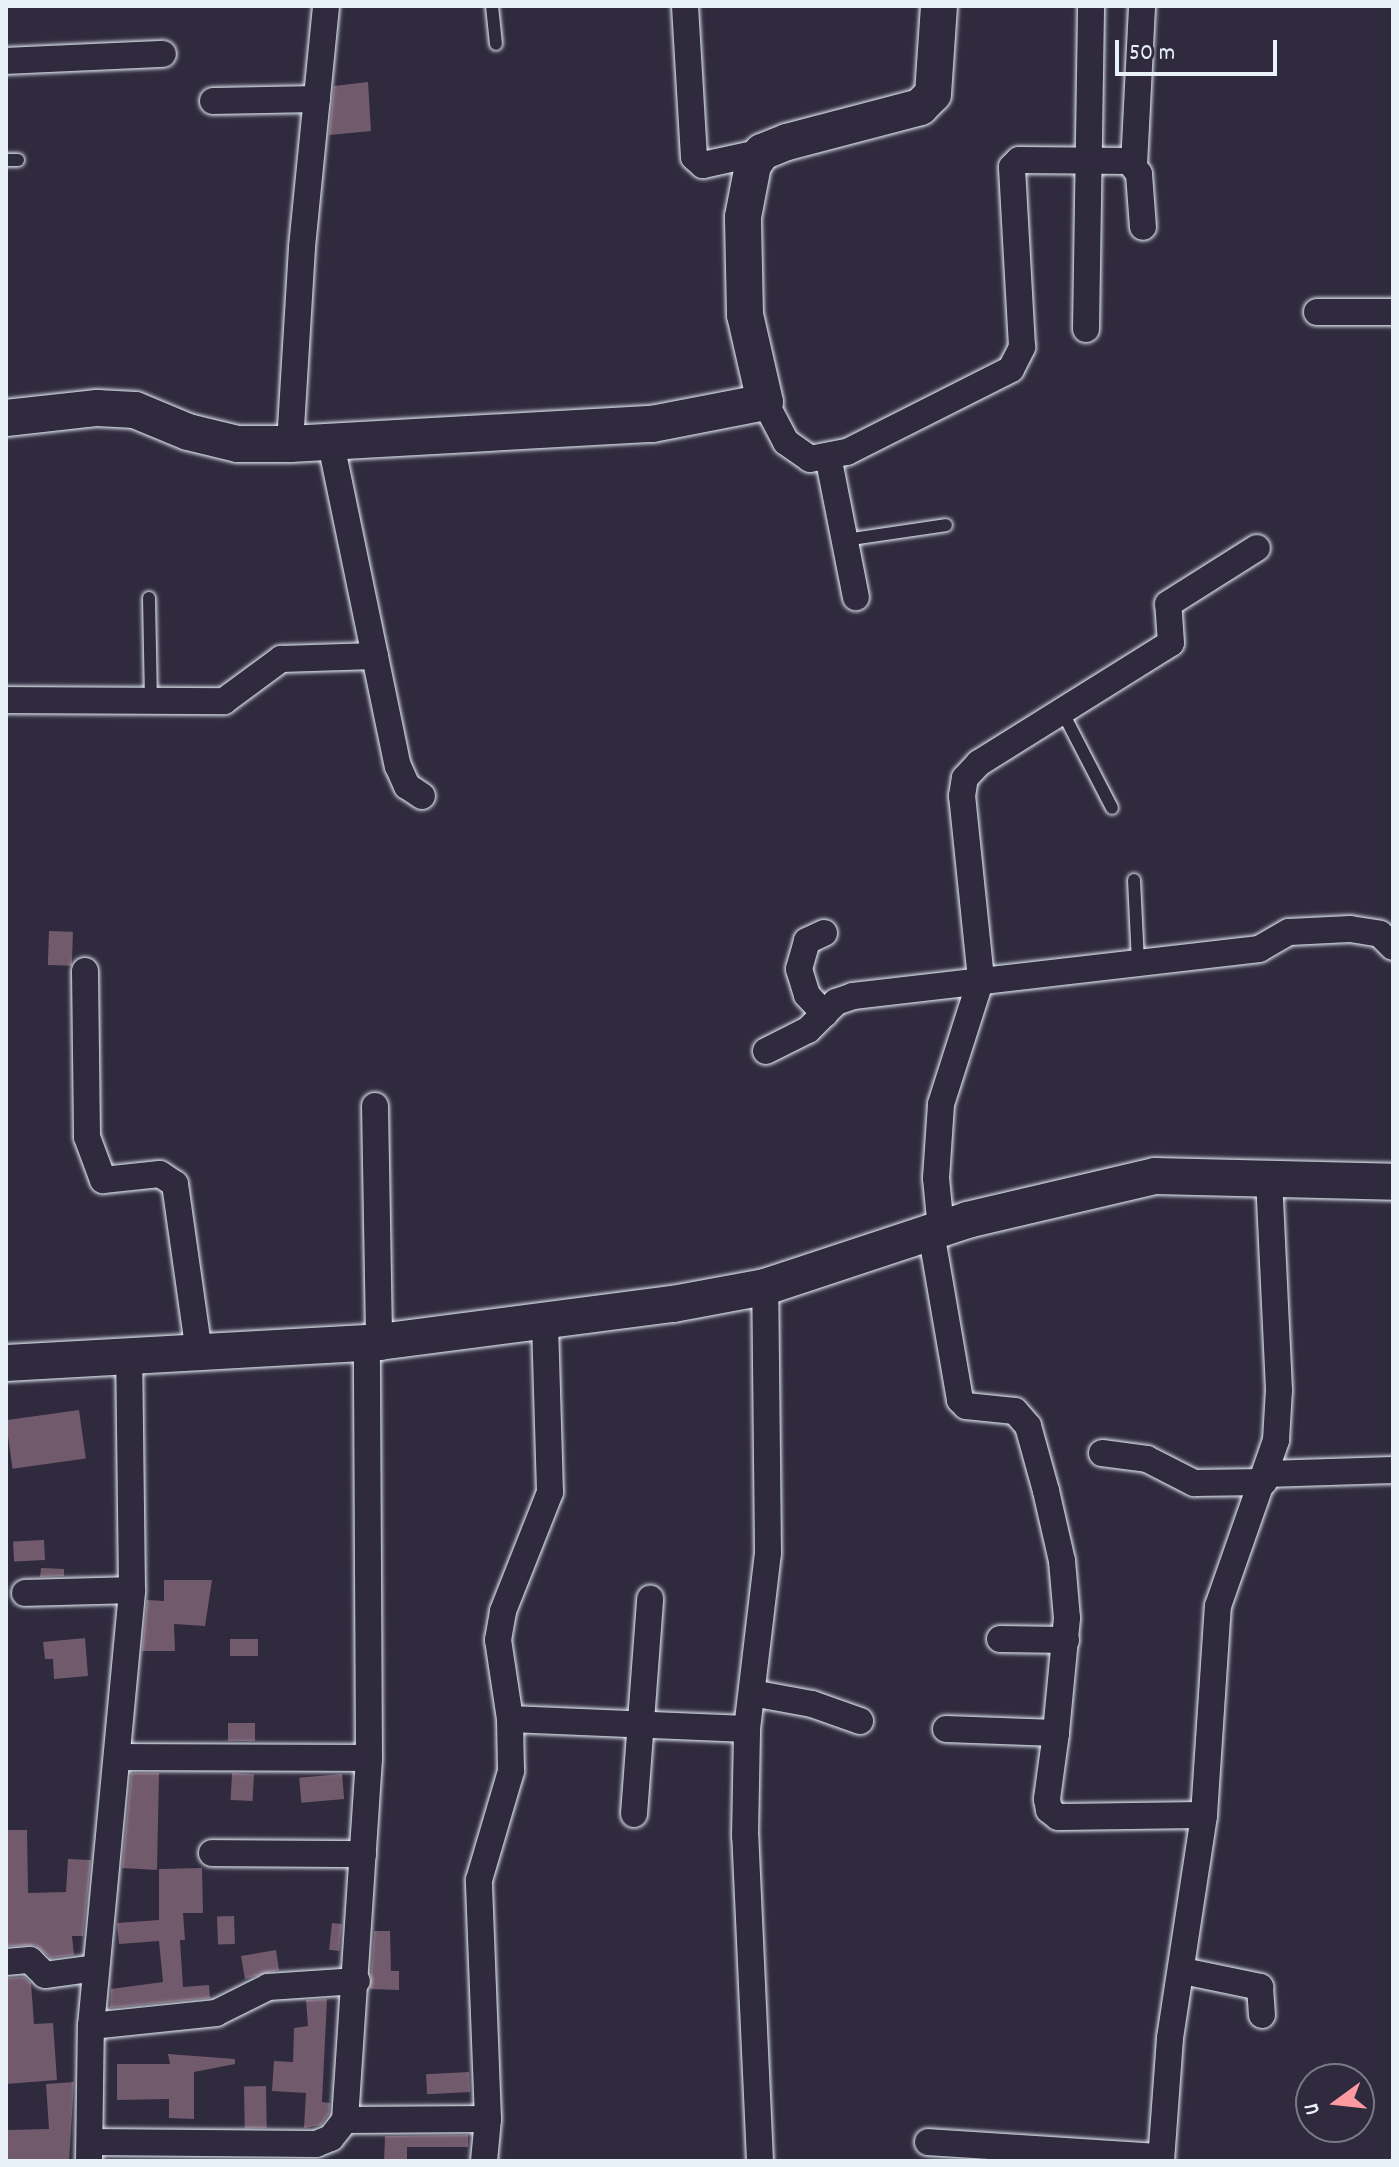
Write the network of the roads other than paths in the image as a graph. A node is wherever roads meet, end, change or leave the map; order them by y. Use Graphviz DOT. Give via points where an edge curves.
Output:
graph roads {
  1 [pos="326,6"];
  2 [pos="492,6"];
  3 [pos="685,6"];
  4 [pos="939,6"];
  5 [pos="1091,6"];
  6 [pos="1142,6"];
  7 [pos="496,44"];
  8 [pos="163,54"];
  9 [pos="6,61"];
  10 [pos="317,99"];
  11 [pos="213,101"];
  12 [pos="762,152"];
  13 [pos="1088,159"];
  14 [pos="1134,165"];
  15 [pos="1143,227"];
  16 [pos="1317,312"];
  17 [pos="1393,312"];
  18 [pos="1086,329"];
  19 [pos="765,402"];
  20 [pos="6,418"];
  21 [pos="330,439"];
  22 [pos="290,444"];
  23 [pos="828,456"];
  24 [pos="946,525"];
  25 [pos="845,540"];
  26 [pos="1257,548"];
  27 [pos="856,597"];
  28 [pos="149,598"];
  29 [pos="375,656"];
  30 [pos="6,700"];
  31 [pos="151,700"];
  32 [pos="1062,711"];
  33 [pos="422,796"];
  34 [pos="1112,808"];
  35 [pos="1134,880"];
  36 [pos="824,933"];
  37 [pos="1393,947"];
  38 [pos="1138,962"];
  39 [pos="85,971"];
  40 [pos="981,979"];
  41 [pos="825,1014"];
  42 [pos="766,1051"];
  43 [pos="375,1106"];
  44 [pos="1269,1176"];
  45 [pos="1393,1182"];
  46 [pos="936,1230"];
  47 [pos="765,1287"];
  48 [pos="545,1321"];
  49 [pos="373,1343"];
  50 [pos="199,1352"];
  51 [pos="129,1356"];
  52 [pos="6,1363"];
  53 [pos="1102,1453"];
  54 [pos="1393,1470"];
  55 [pos="1265,1478"];
  56 [pos="132,1590"];
  57 [pos="25,1593"];
  58 [pos="650,1599"];
  59 [pos="1000,1639"];
  60 [pos="1066,1640"];
  61 [pos="752,1693"];
  62 [pos="510,1719"];
  63 [pos="637,1721"];
  64 [pos="860,1721"];
  65 [pos="747,1729"];
  66 [pos="946,1729"];
  67 [pos="1056,1733"];
  68 [pos="117,1757"];
  69 [pos="369,1758"];
  70 [pos="634,1814"];
  71 [pos="1204,1815"];
  72 [pos="212,1853"];
  73 [pos="363,1854"];
  74 [pos="6,1962"];
  75 [pos="96,1968"];
  76 [pos="1183,1971"];
  77 [pos="357,1981"];
  78 [pos="1262,2015"];
  79 [pos="91,2026"];
  80 [pos="488,2119"];
  81 [pos="345,2120"];
  82 [pos="928,2142"];
  83 [pos="90,2151"];
  84 [pos="1161,2159"];
  85 [pos="484,2161"];
  86 [pos="760,2161"];
  1 -- 10 [label="street"];
  2 -- 7 [label="lane"];
  3 -- 12 [label="street" via="694,157 703,165"];
  4 -- 12 [label="street" via="933,94 920,107"];
  5 -- 13 [label="street"];
  6 -- 14 [label="street"];
  8 -- 9 [label="street"];
  10 -- 11 [label="street"];
  10 -- 22 [label="street"];
  12 -- 19 [label="street" via="746,182 745,315"];
  13 -- 14 [label="street"];
  13 -- 18 [label="street"];
  13 -- 23 [label="street" via="1019,160 1012,167 1022,333 1011,369 847,452"];
  14 -- 15 [label="street"];
  16 -- 17 [label="street"];
  19 -- 21 [label="street" via="652,424"];
  19 -- 23 [label="street" via="786,442 810,459"];
  20 -- 22 [label="street" via="97,408 135,410 188,432 238,444"];
  21 -- 22 [label="street"];
  21 -- 29 [label="street"];
  23 -- 25 [label="street"];
  24 -- 25 [label="lane"];
  25 -- 27 [label="street"];
  26 -- 32 [label="street" via="1168,604 1171,643"];
  28 -- 31 [label="lane"];
  29 -- 31 [label="street" via="281,659 229,700"];
  29 -- 33 [label="street" via="402,779"];
  30 -- 31 [label="street"];
  32 -- 34 [label="lane"];
  32 -- 40 [label="street" via="979,763 965,778 962,796"];
  35 -- 38 [label="lane"];
  36 -- 41 [label="street" via="807,941 799,969 807,995"];
  37 -- 38 [label="street" via="1380,934 1350,929 1289,932 1259,949"];
  38 -- 40 [label="street"];
  39 -- 50 [label="street" via="87,1137 107,1181 160,1174 175,1184"];
  40 -- 41 [label="street" via="843,998"];
  40 -- 46 [label="street" via="941,1104"];
  41 -- 42 [label="street" via="808,1030"];
  43 -- 49 [label="street"];
  44 -- 45 [label="street"];
  44 -- 46 [label="street" via="1127,1181"];
  44 -- 55 [label="street" via="1279,1390 1276,1440"];
  46 -- 47 [label="street"];
  46 -- 60 [label="street" via="960,1400 966,1406 1015,1411 1028,1426 1062,1561"];
  47 -- 48 [label="street"];
  47 -- 61 [label="street" via="768,1553"];
  48 -- 49 [label="street"];
  48 -- 62 [label="street" via="553,1468 545,1512 503,1611 498,1640"];
  49 -- 50 [label="street"];
  49 -- 69 [label="street"];
  50 -- 51 [label="street"];
  51 -- 52 [label="street"];
  51 -- 56 [label="street"];
  53 -- 55 [label="street" via="1147,1459 1194,1483"];
  54 -- 55 [label="street"];
  55 -- 71 [label="street" via="1225,1574 1218,1606"];
  56 -- 57 [label="street"];
  56 -- 68 [label="street"];
  58 -- 63 [label="street"];
  59 -- 60 [label="street"];
  60 -- 67 [label="street"];
  61 -- 64 [label="street" via="812,1704"];
  61 -- 65 [label="street"];
  62 -- 63 [label="street"];
  62 -- 80 [label="street" via="511,1771 479,1880"];
  63 -- 65 [label="street"];
  63 -- 70 [label="street"];
  65 -- 86 [label="street" via="745,1836"];
  66 -- 67 [label="street"];
  67 -- 71 [label="street" via="1047,1799 1049,1810 1058,1817"];
  68 -- 69 [label="street"];
  68 -- 75 [label="street"];
  69 -- 73 [label="street"];
  71 -- 76 [label="street"];
  72 -- 73 [label="street"];
  73 -- 77 [label="street"];
  74 -- 75 [label="street" via="30,1960 45,1975"];
  75 -- 79 [label="street"];
  76 -- 78 [label="street" via="1260,1987"];
  76 -- 84 [label="street" via="1170,2038"];
  77 -- 79 [label="street" via="275,1986 216,2013"];
  77 -- 81 [label="street"];
  79 -- 83 [label="street"];
  80 -- 81 [label="street"];
  80 -- 85 [label="street"];
  81 -- 83 [label="street" via="331,2138 316,2144"];
  82 -- 84 [label="street"];
}
